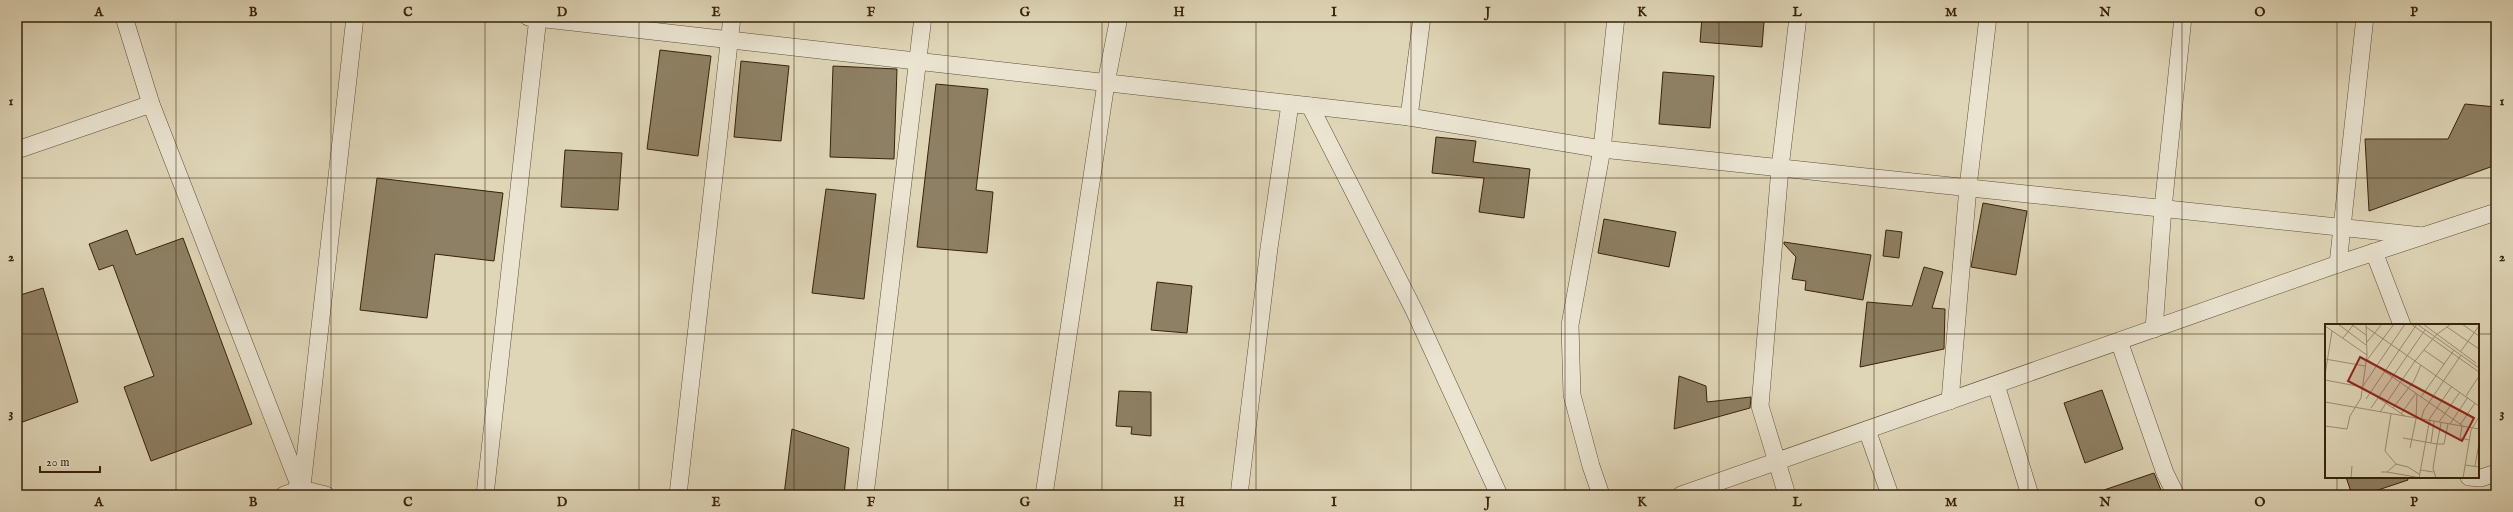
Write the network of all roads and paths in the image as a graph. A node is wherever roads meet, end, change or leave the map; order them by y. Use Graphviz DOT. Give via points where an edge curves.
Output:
graph roads {
  1 [pos="124,17"];
  2 [pos="355,17"];
  3 [pos="535,17"];
  4 [pos="732,17"];
  5 [pos="923,17"];
  6 [pos="1119,17"];
  7 [pos="1422,17"];
  8 [pos="1616,17"];
  9 [pos="1798,17"];
  10 [pos="1988,17"];
  11 [pos="2183,17"];
  12 [pos="2365,17"];
  13 [pos="730,40"];
  14 [pos="918,61"];
  15 [pos="1106,83"];
  16 [pos="151,104"];
  17 [pos="1290,104"];
  18 [pos="1310,106"];
  19 [pos="1409,117"];
  20 [pos="1602,149"];
  21 [pos="17,150"];
  22 [pos="1780,168"];
  23 [pos="1968,188"];
  24 [pos="2163,208"];
  25 [pos="2496,212"];
  26 [pos="2342,227"];
  27 [pos="2423,236"];
  28 [pos="2374,252"];
  29 [pos="2338,264"];
  30 [pos="2402,324"];
  31 [pos="2154,329"];
  32 [pos="2119,341"];
  33 [pos="1996,385"];
  34 [pos="1950,401"];
  35 [pos="1867,430"];
  36 [pos="1776,462"];
  37 [pos="2496,473"];
  38 [pos="2479,478"];
  39 [pos="302,492"];
  40 [pos="284,495"];
  41 [pos="326,495"];
  42 [pos="485,495"];
  43 [pos="678,495"];
  44 [pos="865,495"];
  45 [pos="1044,495"];
  46 [pos="1239,495"];
  47 [pos="1499,495"];
  48 [pos="1601,495"];
  49 [pos="1681,495"];
  50 [pos="1787,495"];
  51 [pos="1890,495"];
  52 [pos="2030,495"];
  53 [pos="2176,495"];
  1 -- 16 [label="street"];
  2 -- 39 [label="street"];
  3 -- 13 [label="street"];
  3 -- 42 [label="street"];
  4 -- 13 [label="street"];
  5 -- 14 [label="street"];
  6 -- 15 [label="street"];
  7 -- 19 [label="street"];
  8 -- 20 [label="street"];
  9 -- 22 [label="street"];
  10 -- 23 [label="street"];
  11 -- 24 [label="street"];
  12 -- 26 [label="street"];
  13 -- 14 [label="street"];
  13 -- 43 [label="street"];
  14 -- 15 [label="street"];
  14 -- 44 [label="street"];
  15 -- 17 [label="street"];
  15 -- 45 [label="street"];
  16 -- 21 [label="street"];
  16 -- 39 [label="street"];
  17 -- 18 [label="street"];
  17 -- 46 [label="street" via="1269,248"];
  18 -- 19 [label="street"];
  18 -- 47 [label="street" via="1414,310"];
  19 -- 20 [label="street"];
  20 -- 22 [label="street"];
  20 -- 48 [label="street" via="1570,325 1572,395"];
  22 -- 23 [label="street"];
  22 -- 36 [label="street" via="1760,406"];
  23 -- 24 [label="street"];
  23 -- 34 [label="street"];
  24 -- 26 [label="street"];
  24 -- 31 [label="street"];
  25 -- 27 [label="street"];
  26 -- 27 [label="street"];
  26 -- 29 [label="street"];
  27 -- 28 [label="street"];
  28 -- 29 [label="street"];
  28 -- 30 [label="street"];
  29 -- 31 [label="street"];
  31 -- 32 [label="street"];
  32 -- 33 [label="street"];
  32 -- 53 [label="street" via="2164,473"];
  33 -- 34 [label="street"];
  33 -- 52 [label="street"];
  34 -- 35 [label="street"];
  35 -- 36 [label="street"];
  35 -- 51 [label="street"];
  36 -- 49 [label="street"];
  36 -- 50 [label="street"];
  37 -- 38 [label="street"];
  39 -- 40 [label="street"];
  39 -- 41 [label="street"];
}
